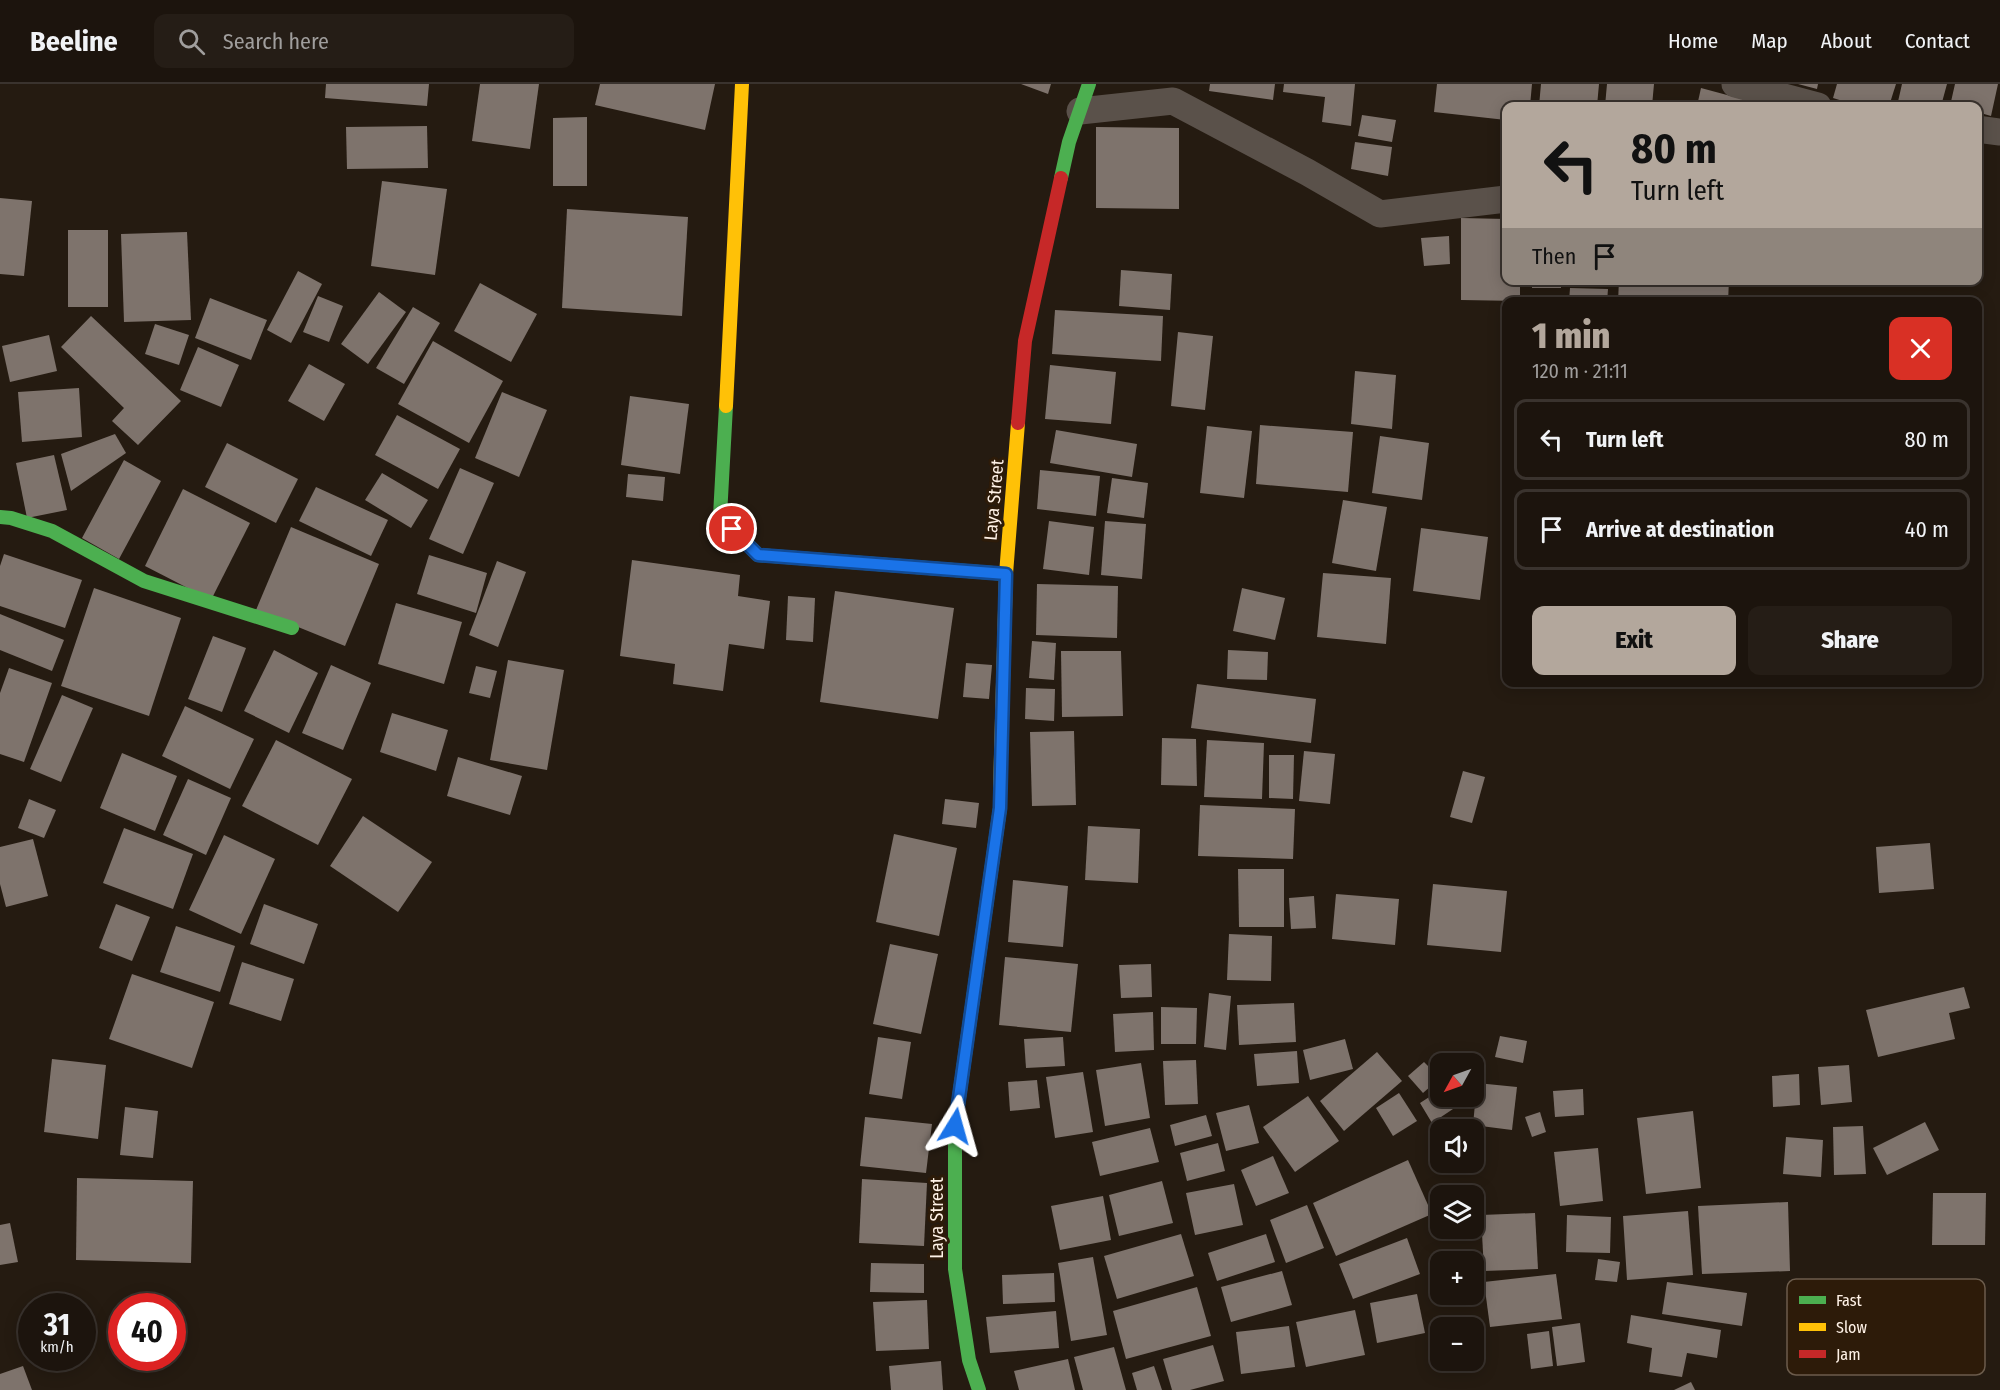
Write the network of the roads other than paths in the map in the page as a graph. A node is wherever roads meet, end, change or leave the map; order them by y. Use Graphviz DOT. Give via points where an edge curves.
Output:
graph roads {
  1 [pos="742,84"];
  2 [pos="1089,84"];
  3 [pos="1735,84"];
  4 [pos="1803,102"];
  5 [pos="1080,111"];
  6 [pos="1982,130"];
  7 [pos="2000,132"];
  8 [pos="1502,199"];
  9 [pos="0,517"];
  10 [pos="1006,574"];
  11 [pos="292,628"];
  12 [pos="979,1390"];
  1 -- 10 [label="street" via="720,516 758,555"];
  2 -- 5 [label="street, Laya Street"];
  3 -- 4 [label="lane"];
  5 -- 8 [label="lane" via="1173,101 1380,214"];
  5 -- 10 [label="street, Laya Street" via="1069,142 1025,341"];
  6 -- 7 [label="lane"];
  9 -- 11 [label="street" via="52,531 144,581"];
  10 -- 12 [label="street, Laya Street" via="1000,808 955,1126 955,1269 969,1360"];
}
